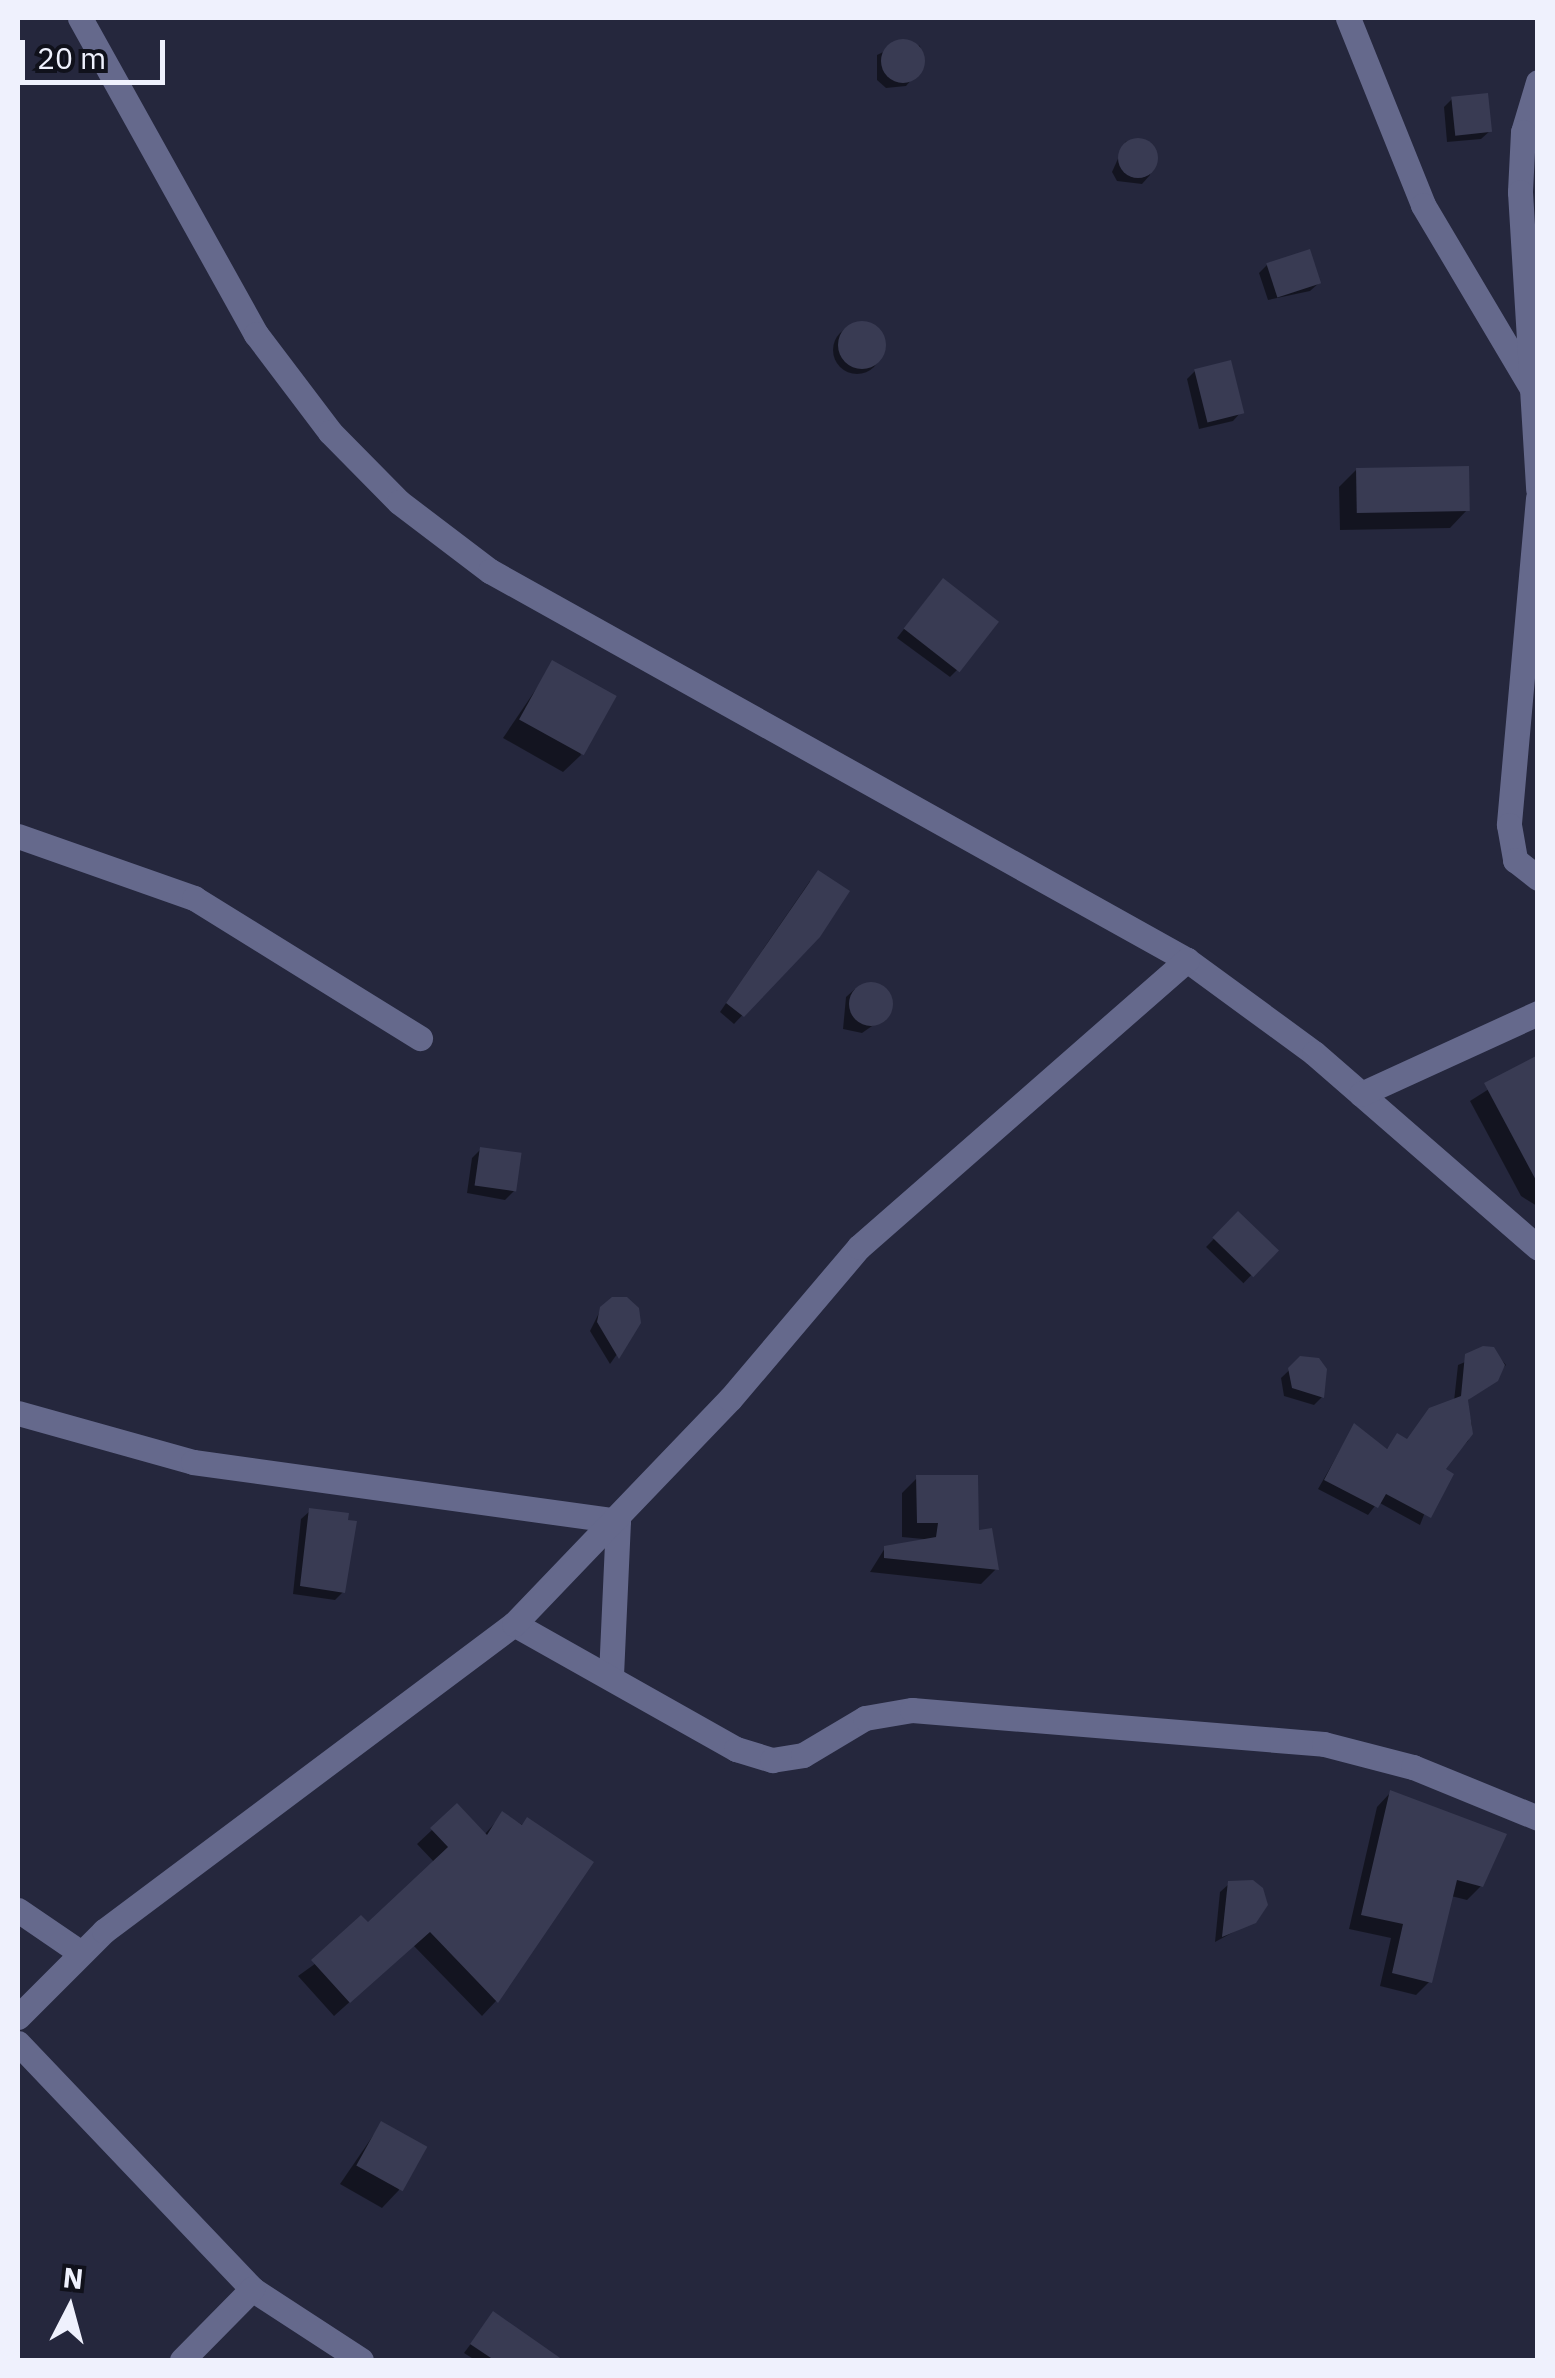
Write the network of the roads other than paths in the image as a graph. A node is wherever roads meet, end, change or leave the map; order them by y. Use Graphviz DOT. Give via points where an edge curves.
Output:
graph roads {
  1 [pos="80,18"];
  2 [pos="1348,18"];
  3 [pos="1538,82"];
  4 [pos="1531,387"];
  5 [pos="1538,489"];
  6 [pos="1538,498"];
  7 [pos="18,836"];
  8 [pos="1538,878"];
  9 [pos="1187,960"];
  10 [pos="1538,1014"];
  11 [pos="420,1038"];
  12 [pos="1361,1094"];
  13 [pos="1538,1248"];
  14 [pos="18,1413"];
  15 [pos="618,1521"];
  16 [pos="514,1624"];
  17 [pos="611,1678"];
  18 [pos="1538,1818"];
  19 [pos="18,1910"];
  20 [pos="81,1953"];
  21 [pos="18,2017"];
  22 [pos="18,2043"];
  23 [pos="252,2289"];
  24 [pos="182,2360"];
  25 [pos="361,2360"];
  1 -- 9 [label="street" via="256,334 330,432 399,502 490,571"];
  2 -- 4 [label="street" via="1424,205"];
  3 -- 4 [label="street" via="1522,132 1520,192"];
  4 -- 5 [label="street"];
  6 -- 8 [label="street" via="1509,825 1515,860"];
  7 -- 11 [label="street" via="194,898"];
  9 -- 12 [label="street"];
  9 -- 15 [label="street" via="860,1247"];
  10 -- 12 [label="street"];
  12 -- 13 [label="street"];
  14 -- 15 [label="street" via="193,1462"];
  15 -- 16 [label="street"];
  15 -- 17 [label="street"];
  16 -- 17 [label="street"];
  16 -- 20 [label="street"];
  17 -- 18 [label="street" via="736,1749 772,1760 803,1755 865,1718 912,1710 1324,1744 1414,1767"];
  19 -- 20 [label="street"];
  20 -- 21 [label="street"];
  22 -- 23 [label="street"];
  23 -- 24 [label="street"];
  23 -- 25 [label="street"];
}
